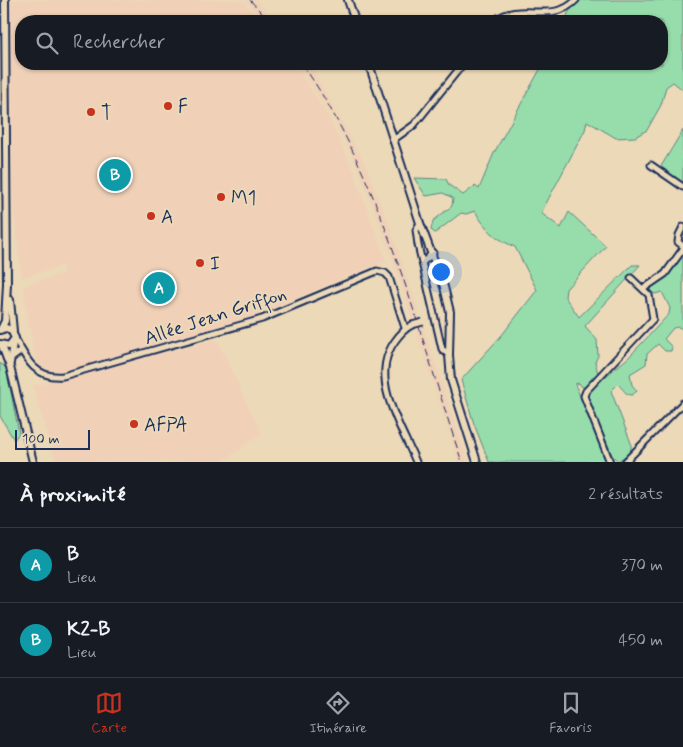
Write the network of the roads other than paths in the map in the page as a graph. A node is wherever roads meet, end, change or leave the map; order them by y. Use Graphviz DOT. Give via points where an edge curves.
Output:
graph roads {
  1 [pos="5,0"];
  2 [pos="348,0"];
  3 [pos="576,0"];
  4 [pos="353,15"];
  5 [pos="500,15"];
  6 [pos="371,70"];
  7 [pos="457,70"];
  8 [pos="393,140"];
  9 [pos="651,165"];
  10 [pos="683,187"];
  11 [pos="420,223"];
  12 [pos="683,227"];
  13 [pos="683,247"];
  14 [pos="433,253"];
  15 [pos="422,263"];
  16 [pos="631,278"];
  17 [pos="7,284"];
  18 [pos="643,289"];
  19 [pos="434,319"];
  20 [pos="405,328"];
  21 [pos="1,329"];
  22 [pos="7,343"];
  23 [pos="20,353"];
  24 [pos="449,356"];
  25 [pos="11,358"];
  26 [pos="10,367"];
  27 [pos="683,402"];
  28 [pos="33,462"];
  29 [pos="416,462"];
  30 [pos="477,462"];
  31 [pos="610,462"];
  32 [pos="624,462"];
  1 -- 17 [label="main road"];
  2 -- 4 [label="main road"];
  3 -- 5 [label="street" via="561,9 527,5 514,7"];
  6 -- 8 [label="main road"];
  7 -- 8 [label="street" via="414,125"];
  8 -- 11 [label="main road"];
  9 -- 10 [label="street"];
  11 -- 14 [label="main road"];
  11 -- 15 [label="street" via="416,235"];
  12 -- 13 [label="street" via="678,242"];
  13 -- 18 [label="street" via="665,274"];
  14 -- 15 [label="street"];
  14 -- 24 [label="main road" via="450,312"];
  15 -- 19 [label="street"];
  16 -- 18 [label="street"];
  17 -- 21 [label="main road" via="6,312"];
  17 -- 22 [label="main road" via="10,291"];
  18 -- 31 [label="street" via="649,295 653,319 584,396"];
  19 -- 20 [label="street, bridge"];
  19 -- 24 [label="street" via="442,349"];
  20 -- 23 [label="street, Allée Jean Griffon" via="389,277 377,271 262,319 63,376 42,374"];
  20 -- 29 [label="street" via="386,358 384,374 388,394"];
  21 -- 22 [label="main road" via="6,328"];
  22 -- 23 [label="street, Allée Jean Griffon"];
  22 -- 23 [label="street, Allée Jean Griffon"];
  22 -- 25 [label="main road"];
  22 -- 26 [label="main road"];
  23 -- 25 [label="main road"];
  24 -- 30 [label="main road" via="451,380"];
  25 -- 26 [label="main road"];
  26 -- 28 [label="main road"];
  27 -- 32 [label="street"];
}
